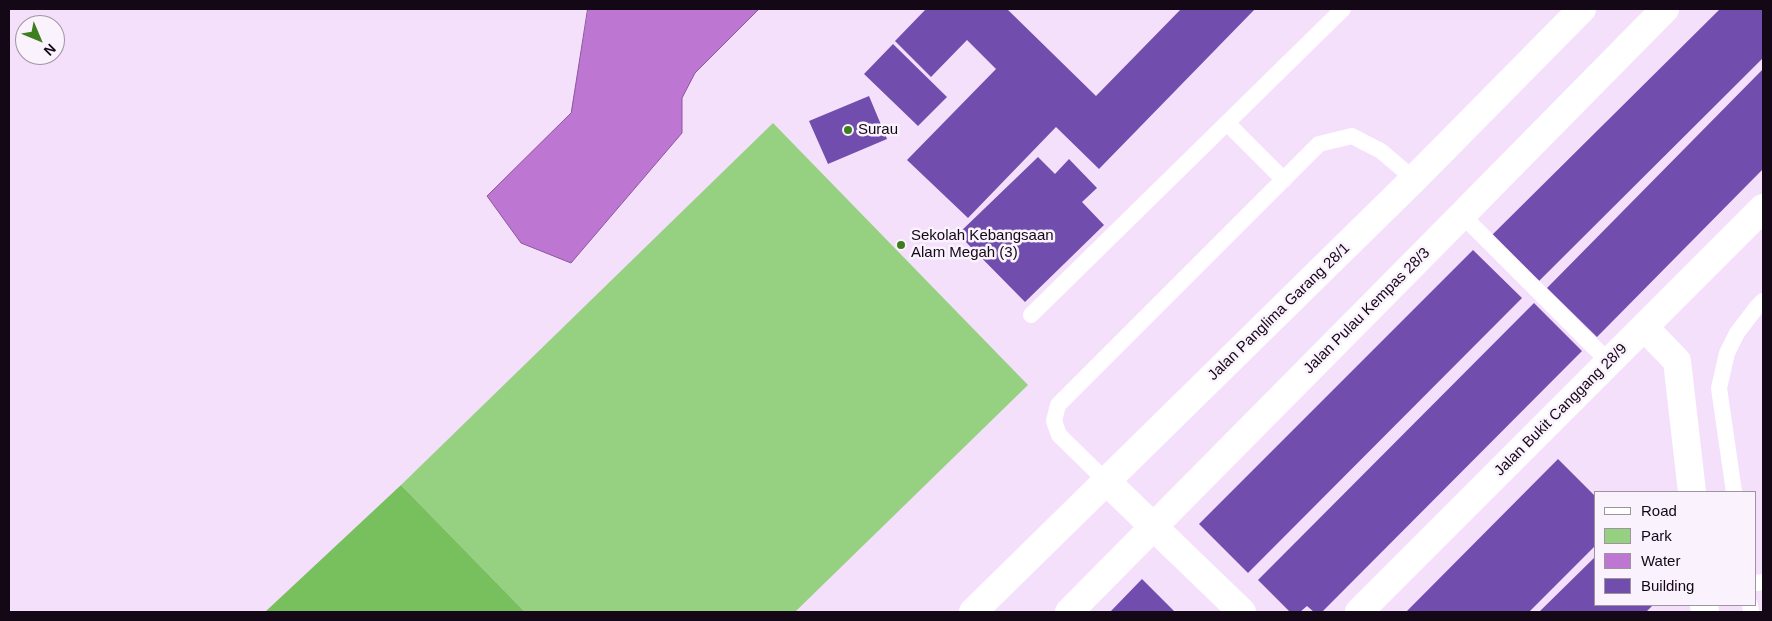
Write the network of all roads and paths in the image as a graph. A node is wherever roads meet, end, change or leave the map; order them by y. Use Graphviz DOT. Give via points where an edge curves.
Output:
graph roads {
  1 [pos="1343,9"];
  2 [pos="1582,9"];
  3 [pos="1664,9"];
  4 [pos="1227,123"];
  5 [pos="1414,179"];
  6 [pos="1284,180"];
  7 [pos="1763,208"];
  8 [pos="1462,215"];
  9 [pos="1763,301"];
  10 [pos="1031,314"];
  11 [pos="1644,327"];
  12 [pos="1609,362"];
  13 [pos="1106,481"];
  14 [pos="1692,491"];
  15 [pos="1734,491"];
  16 [pos="1154,527"];
  17 [pos="973,612"];
  18 [pos="1069,612"];
  19 [pos="1242,612"];
  20 [pos="1359,612"];
  1 -- 4 [label="lane"];
  2 -- 5 [label="street, Jalan Panglima Garang 28/1"];
  3 -- 8 [label="street, Jalan Pulau Kempas 28/3"];
  4 -- 6 [label="lane"];
  4 -- 10 [label="lane"];
  5 -- 6 [label="lane" via="1381,151 1352,136 1320,144"];
  5 -- 13 [label="street, Jalan Panglima Garang 28/1"];
  6 -- 13 [label="lane" via="1058,405 1054,421 1059,435"];
  7 -- 11 [label="street, Jalan Bukit Canggang 28/9"];
  8 -- 12 [label="lane"];
  8 -- 16 [label="street, Jalan Pulau Kempas 28/3"];
  9 -- 15 [label="lane" via="1737,332 1727,353 1719,388"];
  11 -- 12 [label="street, Jalan Bukit Canggang 28/9"];
  11 -- 14 [label="street" via="1677,361"];
  12 -- 20 [label="street, Jalan Bukit Canggang 28/9"];
  13 -- 16 [label="street"];
  13 -- 17 [label="street, Jalan Panglima Garang 28/1"];
  16 -- 18 [label="street, Jalan Pulau Kempas 28/3"];
  16 -- 19 [label="street"];
}
